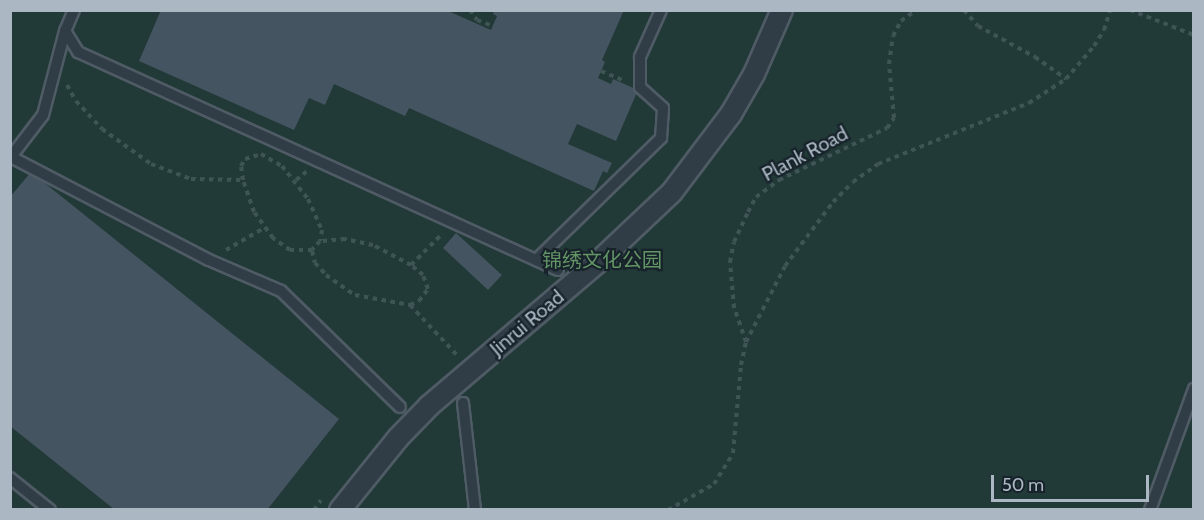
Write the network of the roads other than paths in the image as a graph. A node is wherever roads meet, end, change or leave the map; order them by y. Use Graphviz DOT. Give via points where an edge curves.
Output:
graph roads {
  1 [pos="74,10"];
  2 [pos="661,10"];
  3 [pos="782,10"];
  4 [pos="65,32"];
  5 [pos="11,158"];
  6 [pos="536,260"];
  7 [pos="558,270"];
  8 [pos="1194,389"];
  9 [pos="463,404"];
  10 [pos="400,407"];
  11 [pos="10,478"];
  12 [pos="50,510"];
  13 [pos="340,510"];
  14 [pos="475,510"];
  15 [pos="1149,510"];
  1 -- 4 [label="lane"];
  2 -- 6 [label="lane" via="640,57 640,87 663,108 661,138"];
  3 -- 13 [label="street, Jinrui Road" via="754,74 730,114 672,192 598,262 429,406"];
  4 -- 5 [label="lane" via="43,115"];
  4 -- 6 [label="lane" via="78,52"];
  5 -- 10 [label="lane" via="209,260 281,291"];
  6 -- 7 [label="lane"];
  8 -- 15 [label="lane"];
  9 -- 14 [label="lane"];
  11 -- 12 [label="lane"];
}
